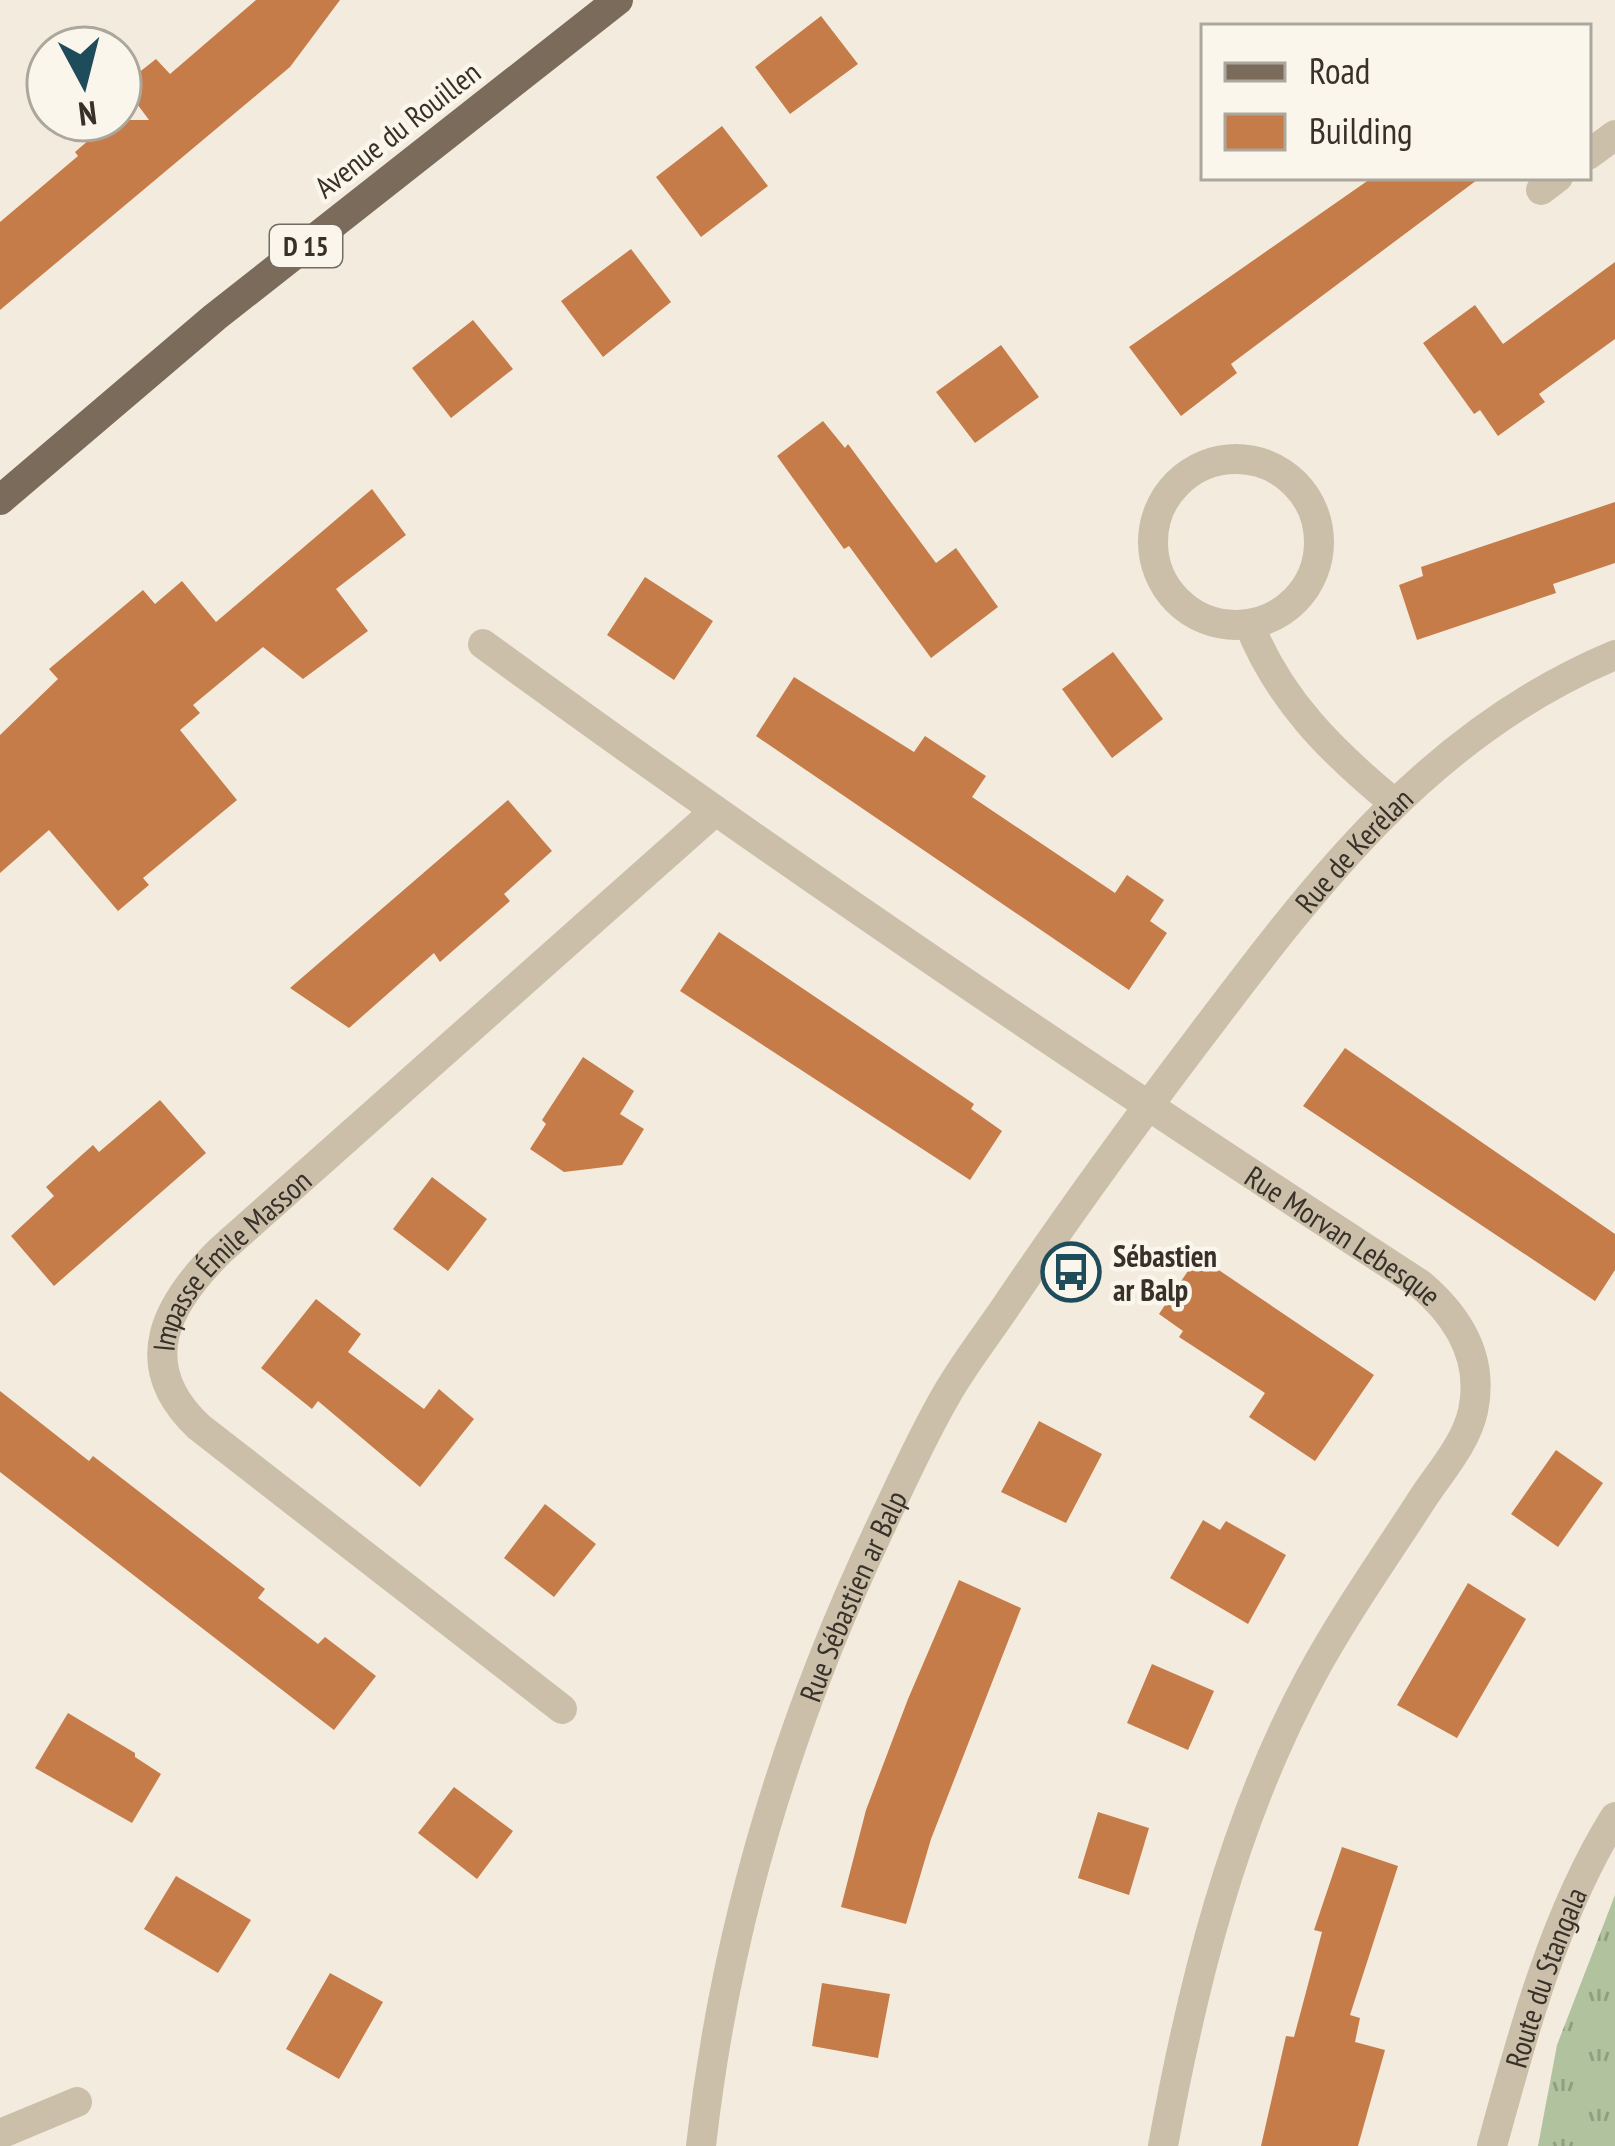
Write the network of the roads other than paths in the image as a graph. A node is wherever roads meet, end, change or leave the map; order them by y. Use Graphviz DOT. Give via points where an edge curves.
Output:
graph roads {
  1 [pos="618,0"];
  2 [pos="0,500"];
  3 [pos="1249,624"];
  4 [pos="483,644"];
  5 [pos="1615,656"];
  6 [pos="1394,803"];
  7 [pos="713,812"];
  8 [pos="1147,1106"];
  9 [pos="562,1708"];
  10 [pos="1615,1817"];
  11 [pos="77,2102"];
  12 [pos="0,2134"];
  13 [pos="701,2146"];
  14 [pos="1163,2146"];
  15 [pos="1492,2146"];
  1 -- 2 [label="main road, Avenue du Rouillen / D 15" via="214,317"];
  3 -- 3 [label="street" via="1280,614 1305,588 1319,542 1309,501 1261,463 1206,464 1175,485 1156,517 1152,544 1179,604 1215,623"];
  3 -- 6 [label="street" via="1285,695"];
  4 -- 7 [label="street, Rue Morvan Lebesque"];
  5 -- 6 [label="street, Rue de Kerélan" via="1492,721"];
  6 -- 8 [label="street, Rue de Kerélan"];
  7 -- 8 [label="street, Rue Morvan Lebesque"];
  7 -- 9 [label="street, Impasse Émile Masson" via="221,1250 175,1302 164,1333 168,1381 199,1427"];
  8 -- 13 [label="street, Rue Sébastien ar Balp" via="949,1390 839,1616 755,1861"];
  8 -- 14 [label="street, Rue Morvan Lebesque" via="1433,1294 1463,1332 1476,1389 1466,1434 1338,1630 1270,1764 1194,1999"];
  10 -- 15 [label="street, Route du Stangala" via="1549,1962"];
  11 -- 12 [label="street"];
}
